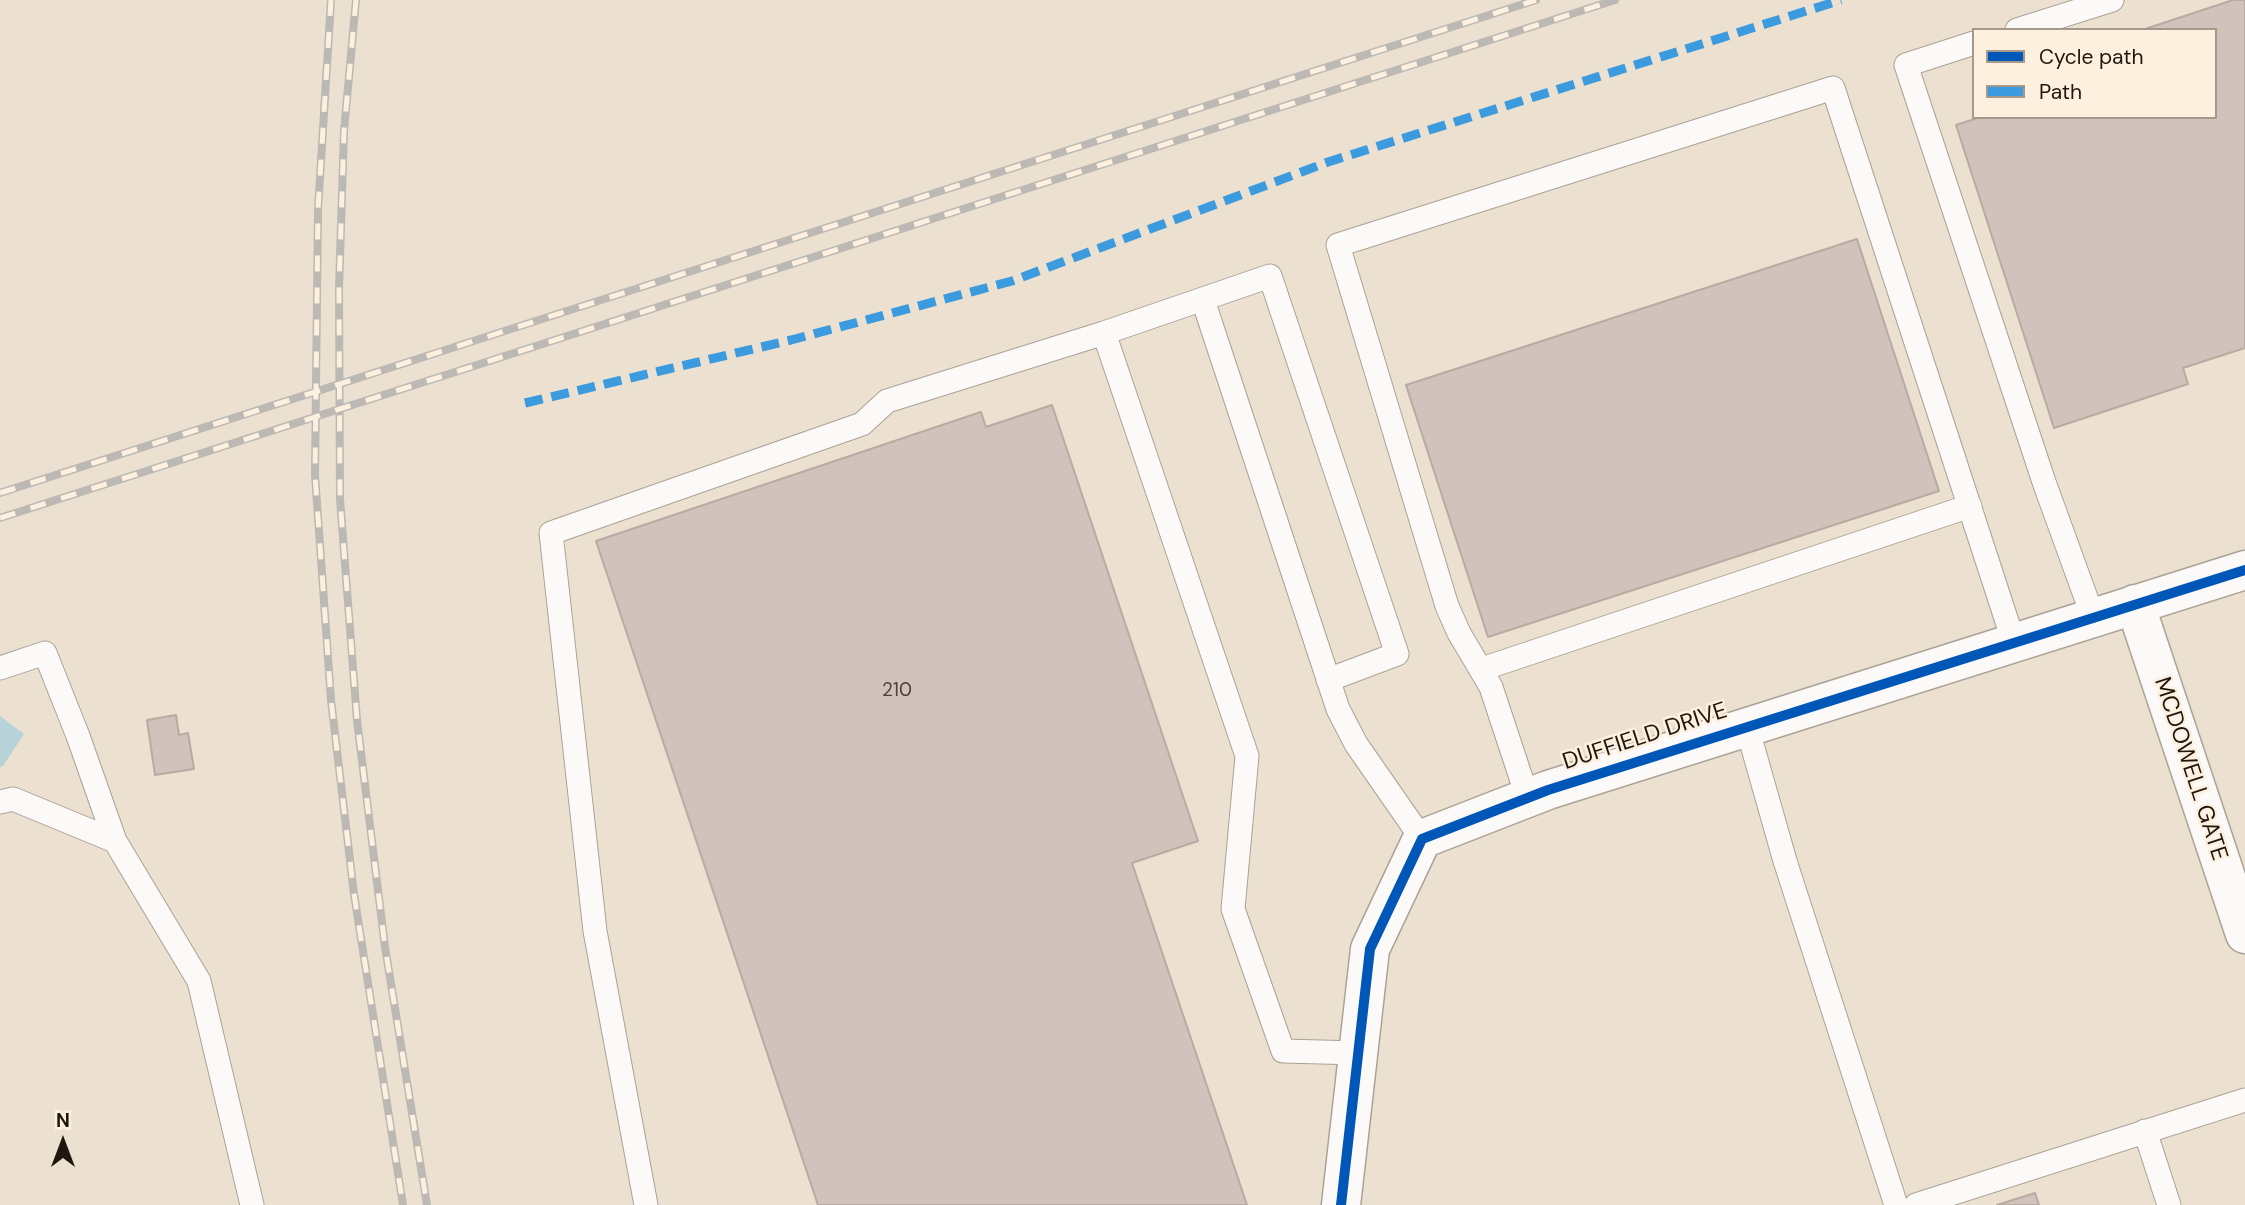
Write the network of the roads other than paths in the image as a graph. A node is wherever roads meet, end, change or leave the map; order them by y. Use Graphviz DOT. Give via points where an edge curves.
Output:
graph roads {
  1 [pos="2112,0"];
  2 [pos="2023,28"];
  3 [pos="1972,44"];
  4 [pos="1203,300"];
  5 [pos="1104,333"];
  6 [pos="1970,506"];
  7 [pos="2245,570"];
  8 [pos="2135,604"];
  9 [pos="2093,617"];
  10 [pos="2014,643"];
  11 [pos="0,668"];
  12 [pos="1482,669"];
  13 [pos="1328,680"];
  14 [pos="1747,727"];
  15 [pos="1528,799"];
  16 [pos="0,802"];
  17 [pos="1422,839"];
  18 [pos="116,841"];
  19 [pos="2245,934"];
  20 [pos="1359,1053"];
  21 [pos="2245,1100"];
  22 [pos="2145,1131"];
  23 [pos="252,1205"];
  24 [pos="646,1205"];
  25 [pos="1341,1205"];
  26 [pos="1896,1205"];
  27 [pos="1916,1205"];
  28 [pos="2169,1205"];
  1 -- 2 [label="lane"];
  3 -- 9 [label="lane" via="1906,65"];
  4 -- 5 [label="lane"];
  4 -- 13 [label="lane"];
  4 -- 13 [label="lane" via="1270,276 1397,654"];
  5 -- 20 [label="lane" via="1247,756 1233,909 1283,1051"];
  5 -- 24 [label="lane" via="887,401 862,424 551,533 595,931"];
  6 -- 10 [label="lane"];
  6 -- 12 [label="lane"];
  6 -- 12 [label="lane" via="1833,88 1338,245 1447,606"];
  7 -- 8 [label="street, DUFFIELD DRIVE"];
  8 -- 9 [label="street, DUFFIELD DRIVE"];
  8 -- 19 [label="street, MCDOWELL GATE"];
  9 -- 10 [label="street, DUFFIELD DRIVE"];
  10 -- 14 [label="street, DUFFIELD DRIVE"];
  11 -- 18 [label="lane" via="45,653"];
  12 -- 15 [label="lane"];
  13 -- 17 [label="lane" via="1356,744"];
  14 -- 15 [label="street, DUFFIELD DRIVE"];
  14 -- 26 [label="lane" via="1785,861"];
  15 -- 17 [label="street, DUFFIELD DRIVE"];
  16 -- 18 [label="lane" via="13,799"];
  17 -- 20 [label="street" via="1370,950"];
  18 -- 23 [label="lane" via="199,981"];
  20 -- 25 [label="street"];
  21 -- 22 [label="lane"];
  22 -- 27 [label="lane"];
  22 -- 28 [label="lane"];
}
